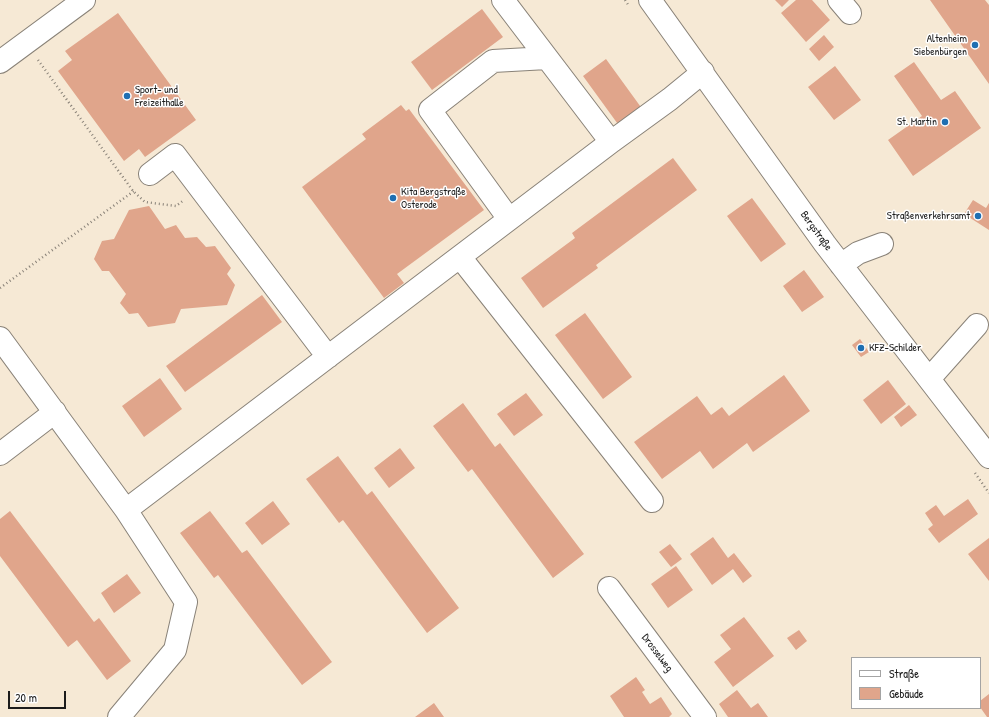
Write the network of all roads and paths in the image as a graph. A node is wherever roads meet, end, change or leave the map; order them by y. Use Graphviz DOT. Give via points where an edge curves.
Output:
graph roads {
  1 [pos="84,0"];
  2 [pos="504,0"];
  3 [pos="650,0"];
  4 [pos="26,43"];
  5 [pos="547,58"];
  6 [pos="0,62"];
  7 [pos="703,72"];
  8 [pos="611,142"];
  9 [pos="150,174"];
  10 [pos="200,188"];
  11 [pos="133,191"];
  12 [pos="509,219"];
  13 [pos="882,244"];
  14 [pos="460,257"];
  15 [pos="841,264"];
  16 [pos="0,288"];
  17 [pos="977,325"];
  18 [pos="0,338"];
  19 [pos="328,357"];
  20 [pos="929,378"];
  21 [pos="55,412"];
  22 [pos="0,454"];
  23 [pos="989,457"];
  24 [pos="652,501"];
  25 [pos="126,510"];
  26 [pos="609,588"];
  27 [pos="119,717"];
  28 [pos="705,717"];
  1 -- 4 [label="street"];
  2 -- 5 [label="street"];
  3 -- 7 [label="street, Bergstraße"];
  4 -- 6 [label="street"];
  4 -- 11 [label="path"];
  5 -- 8 [label="street"];
  5 -- 12 [label="street" via="493,61 430,110"];
  7 -- 8 [label="street"];
  7 -- 15 [label="street, Bergstraße"];
  8 -- 12 [label="street"];
  9 -- 10 [label="street" via="175,155"];
  9 -- 11 [label="path" via="148,180"];
  10 -- 11 [label="path" via="176,206 145,202"];
  10 -- 19 [label="street"];
  11 -- 16 [label="path"];
  12 -- 14 [label="street"];
  13 -- 15 [label="street" via="858,253"];
  14 -- 19 [label="street"];
  14 -- 24 [label="street"];
  15 -- 20 [label="street, Bergstraße"];
  17 -- 20 [label="street"];
  18 -- 21 [label="street"];
  19 -- 25 [label="street"];
  20 -- 23 [label="street, Bergstraße"];
  21 -- 22 [label="street"];
  21 -- 25 [label="street"];
  25 -- 27 [label="street" via="186,602 175,650"];
  26 -- 28 [label="street, Drosselweg"];
}
